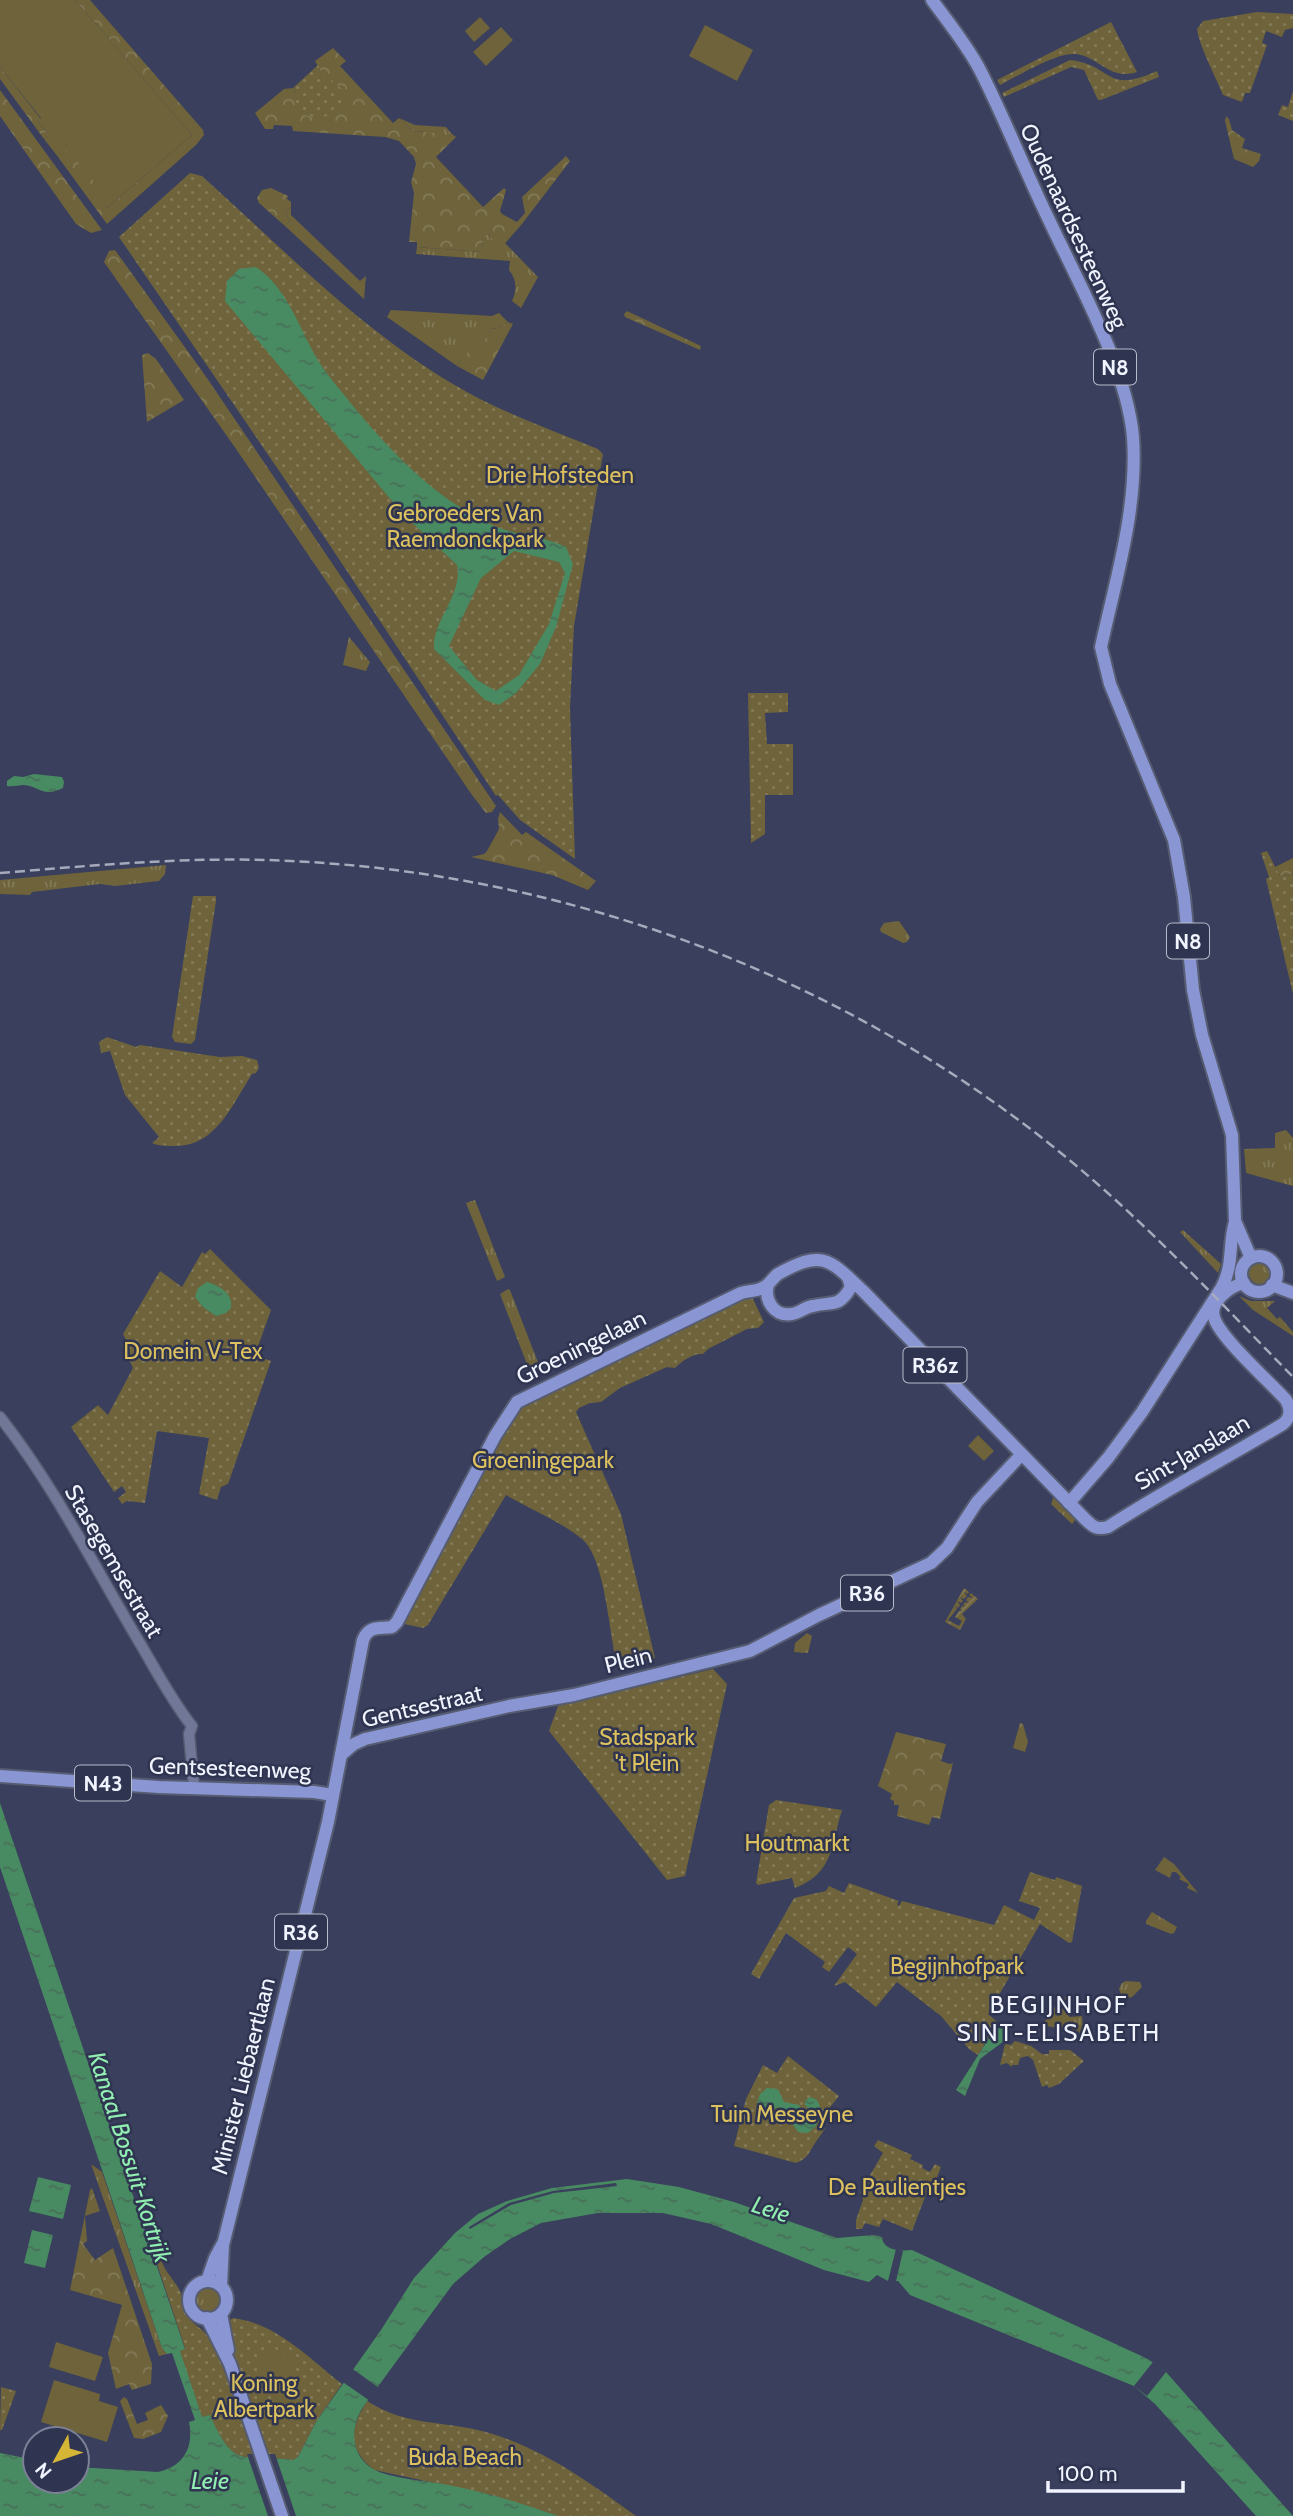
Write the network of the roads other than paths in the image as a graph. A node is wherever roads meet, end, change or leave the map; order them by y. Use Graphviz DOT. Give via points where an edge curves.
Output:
graph roads {
  1 [pos="932,0"];
  2 [pos="1235,1221"];
  3 [pos="1251,1258"];
  4 [pos="847,1277"];
  5 [pos="1243,1279"];
  6 [pos="1275,1281"];
  7 [pos="768,1285"];
  8 [pos="1222,1287"];
  9 [pos="1293,1287"];
  10 [pos="1293,1293"];
  11 [pos="1223,1334"];
  12 [pos="1174,1361"];
  13 [pos="1292,1410"];
  14 [pos="0,1417"];
  15 [pos="1021,1455"];
  16 [pos="1069,1503"];
  17 [pos="516,1705"];
  18 [pos="341,1755"];
  19 [pos="0,1776"];
  20 [pos="194,1787"];
  21 [pos="333,1794"];
  22 [pos="222,2245"];
  23 [pos="207,2281"];
  24 [pos="221,2286"];
  25 [pos="221,2314"];
  26 [pos="207,2319"];
  27 [pos="230,2364"];
  28 [pos="282,2516"];
  1 -- 2 [label="main road, Oudenaardsesteenweg / N8" via="980,70 1087,301 1128,407 1134,484 1101,647 1108,678 1174,840 1200,1023 1231,1135"];
  2 -- 3 [label="main road, N8"];
  2 -- 8 [label="main road, N8" via="1231,1265"];
  3 -- 5 [label="main road" via="1244,1264"];
  3 -- 6 [label="main road" via="1269,1259 1275,1266"];
  4 -- 7 [label="main road, Groeningelaan / R36z" via="821,1259 778,1275"];
  4 -- 7 [label="main road" via="849,1291 838,1302 793,1314 781,1313 769,1303"];
  4 -- 15 [label="main road, R36z"];
  5 -- 6 [label="main road" via="1257,1291"];
  5 -- 8 [label="main road"];
  5 -- 11 [label="main road" via="1227,1290 1214,1309"];
  6 -- 9 [label="main road"];
  6 -- 10 [label="main road"];
  7 -- 18 [label="main road, Groeningelaan / R36z" via="741,1293 517,1402 392,1628 375,1628 363,1640"];
  8 -- 12 [label="main road"];
  11 -- 12 [label="main road" via="1206,1328"];
  11 -- 13 [label="main road"];
  12 -- 16 [label="main road" via="1122,1440"];
  13 -- 16 [label="main road, Sint-Janslaan" via="1283,1424 1108,1527 1094,1527"];
  14 -- 20 [label="street, Stasegemsestraat" via="38,1468 192,1726"];
  15 -- 16 [label="main road"];
  15 -- 17 [label="main road, Plein / R36" via="967,1514 942,1553 925,1566 750,1651"];
  17 -- 18 [label="main road, Gentsestraat / R36" via="365,1739"];
  18 -- 21 [label="main road, R36"];
  19 -- 20 [label="main road, Gentsesteenweg / N43"];
  20 -- 21 [label="main road, Gentsesteenweg / N43"];
  21 -- 22 [label="main road, Minister Liebaertlaan / R36"];
  22 -- 23 [label="main road, Minister Liebaertlaan / R36"];
  22 -- 24 [label="main road, Minister Liebaertlaan / R36"];
  23 -- 24 [label="main road"];
  23 -- 26 [label="main road, R36" via="196,2286 190,2297 192,2310"];
  24 -- 25 [label="main road, R36" via="227,2301"];
  25 -- 26 [label="main road"];
  25 -- 27 [label="main road, R36"];
  26 -- 27 [label="main road, R36"];
  27 -- 28 [label="main road, R36"];
}
